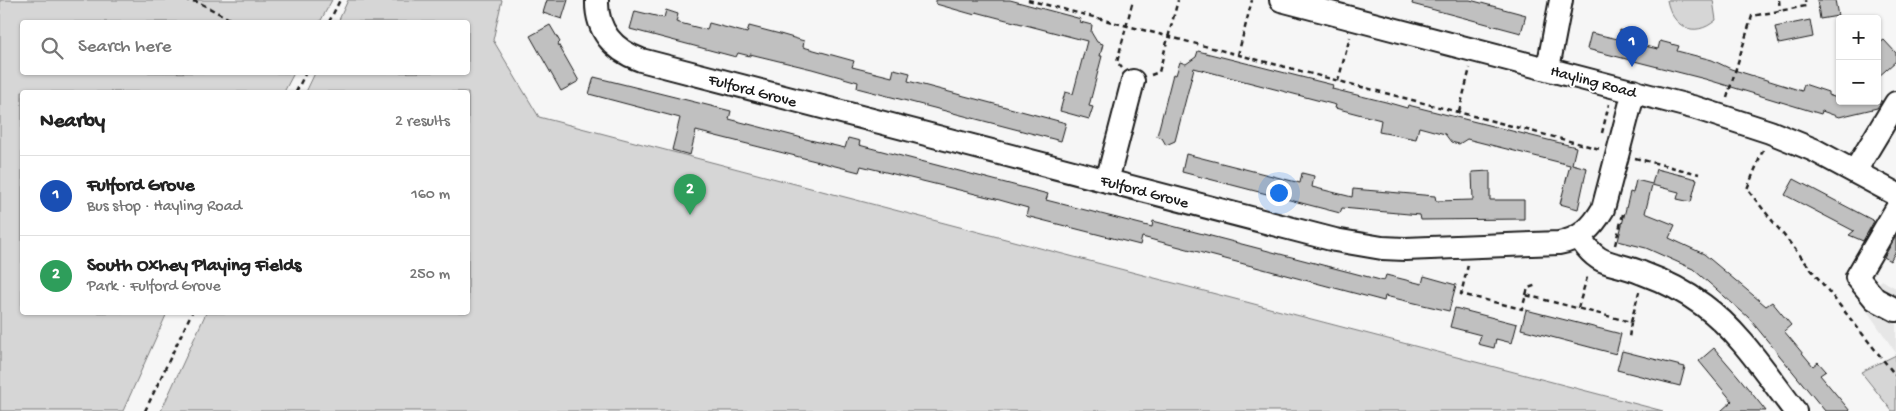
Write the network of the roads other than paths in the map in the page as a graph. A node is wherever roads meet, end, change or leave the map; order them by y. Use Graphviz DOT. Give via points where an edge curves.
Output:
graph roads {
  1 [pos="597,0"];
  2 [pos="1281,0"];
  3 [pos="1560,0"];
  4 [pos="1323,5"];
  5 [pos="1548,68"];
  6 [pos="1133,81"];
  7 [pos="1634,91"];
  8 [pos="1896,103"];
  9 [pos="1855,171"];
  10 [pos="1107,181"];
  11 [pos="1896,194"];
  12 [pos="1896,210"];
  13 [pos="1579,237"];
  14 [pos="1896,310"];
  15 [pos="1795,411"];
  1 -- 10 [label="street, Fulford Grove" via="598,16 606,35 620,51 641,60"];
  2 -- 4 [label="street, Hayling Road"];
  3 -- 5 [label="street"];
  4 -- 5 [label="street, Hayling Road" via="1355,19"];
  5 -- 7 [label="street, Hayling Road"];
  6 -- 10 [label="street"];
  7 -- 9 [label="street, Hayling Road" via="1770,132"];
  7 -- 13 [label="street" via="1603,209"];
  8 -- 9 [label="street"];
  9 -- 11 [label="street, Hayling Road"];
  10 -- 13 [label="street, Fulford Grove" via="1364,246 1404,249 1559,243"];
  12 -- 14 [label="street" via="1857,277 1875,299"];
  13 -- 15 [label="street" via="1603,262 1643,273 1682,291 1723,323"];
}
